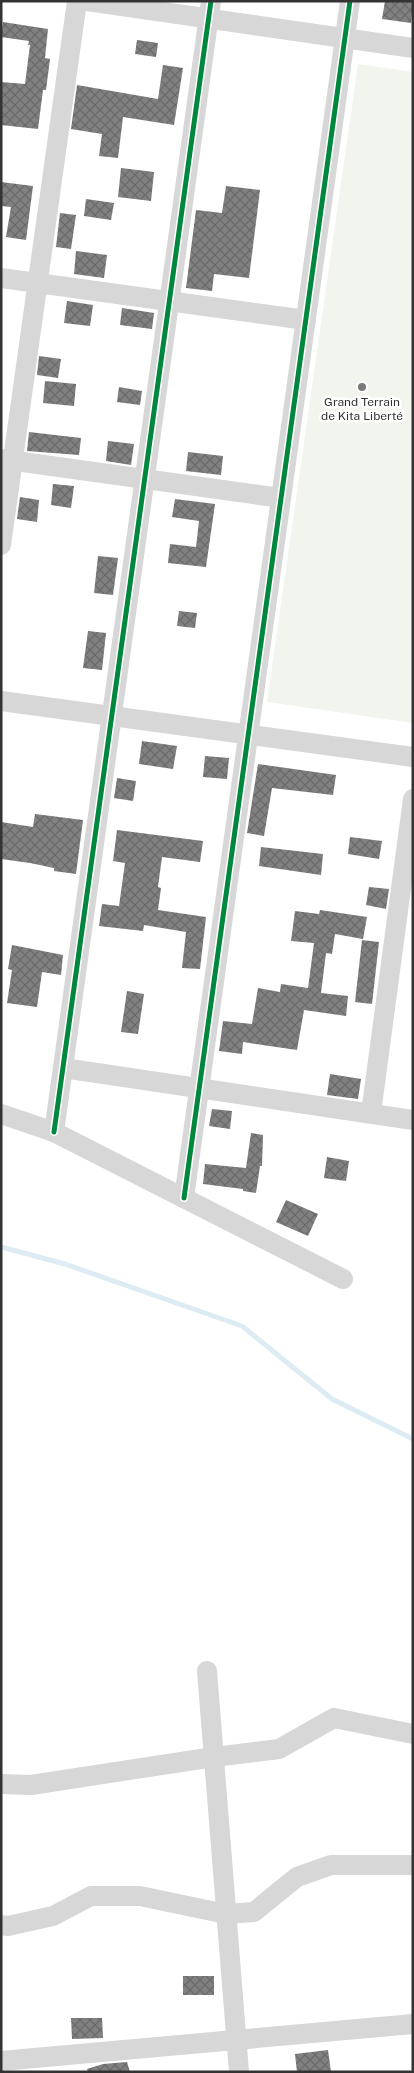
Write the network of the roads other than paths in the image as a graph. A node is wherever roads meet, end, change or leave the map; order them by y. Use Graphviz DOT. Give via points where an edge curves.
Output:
graph roads {
  1 [pos="77,1"];
  2 [pos="87,1"];
  3 [pos="350,1"];
  4 [pos="210,10"];
  5 [pos="345,38"];
  6 [pos="413,48"];
  7 [pos="1,278"];
  8 [pos="38,283"];
  9 [pos="170,301"];
  10 [pos="306,320"];
  11 [pos="7,460"];
  12 [pos="145,479"];
  13 [pos="281,498"];
  14 [pos="1,545"];
  15 [pos="1,701"];
  16 [pos="112,716"];
  17 [pos="248,735"];
  18 [pos="413,757"];
  19 [pos="413,799"];
  20 [pos="63,1068"];
  21 [pos="200,1088"];
  22 [pos="1,1114"];
  23 [pos="371,1114"];
  24 [pos="413,1120"];
  25 [pos="54,1132"];
  26 [pos="184,1198"];
  27 [pos="343,1279"];
  28 [pos="207,1671"];
  29 [pos="413,1734"];
  30 [pos="214,1757"];
  31 [pos="1,1784"];
  32 [pos="413,1864"];
  33 [pos="226,1914"];
  34 [pos="1,1925"];
  35 [pos="413,2024"];
  36 [pos="236,2040"];
  37 [pos="1,2062"];
  38 [pos="238,2072"];
  1 -- 8 [label="street"];
  2 -- 4 [label="street"];
  3 -- 5 [label="street"];
  4 -- 5 [label="street"];
  4 -- 9 [label="street"];
  5 -- 6 [label="street"];
  5 -- 10 [label="street"];
  7 -- 8 [label="street"];
  8 -- 9 [label="street"];
  8 -- 11 [label="street"];
  9 -- 10 [label="street"];
  9 -- 12 [label="street"];
  10 -- 13 [label="street"];
  11 -- 12 [label="street"];
  11 -- 14 [label="street"];
  12 -- 13 [label="street"];
  12 -- 16 [label="street"];
  13 -- 17 [label="street"];
  15 -- 16 [label="street"];
  16 -- 17 [label="street"];
  16 -- 20 [label="street"];
  17 -- 18 [label="street"];
  17 -- 21 [label="street"];
  19 -- 23 [label="street"];
  20 -- 21 [label="street"];
  20 -- 25 [label="street"];
  21 -- 23 [label="street"];
  21 -- 26 [label="street"];
  22 -- 25 [label="street"];
  23 -- 24 [label="street"];
  25 -- 26 [label="street"];
  26 -- 27 [label="street"];
  28 -- 30 [label="street"];
  29 -- 30 [label="street" via="334,1718 279,1749"];
  30 -- 31 [label="street" via="31,1785"];
  30 -- 33 [label="street"];
  32 -- 33 [label="street" via="331,1865 297,1877 254,1912"];
  33 -- 34 [label="street" via="140,1896 91,1896 53,1916"];
  33 -- 36 [label="street"];
  35 -- 36 [label="street"];
  36 -- 37 [label="street"];
  36 -- 38 [label="street"];
}
